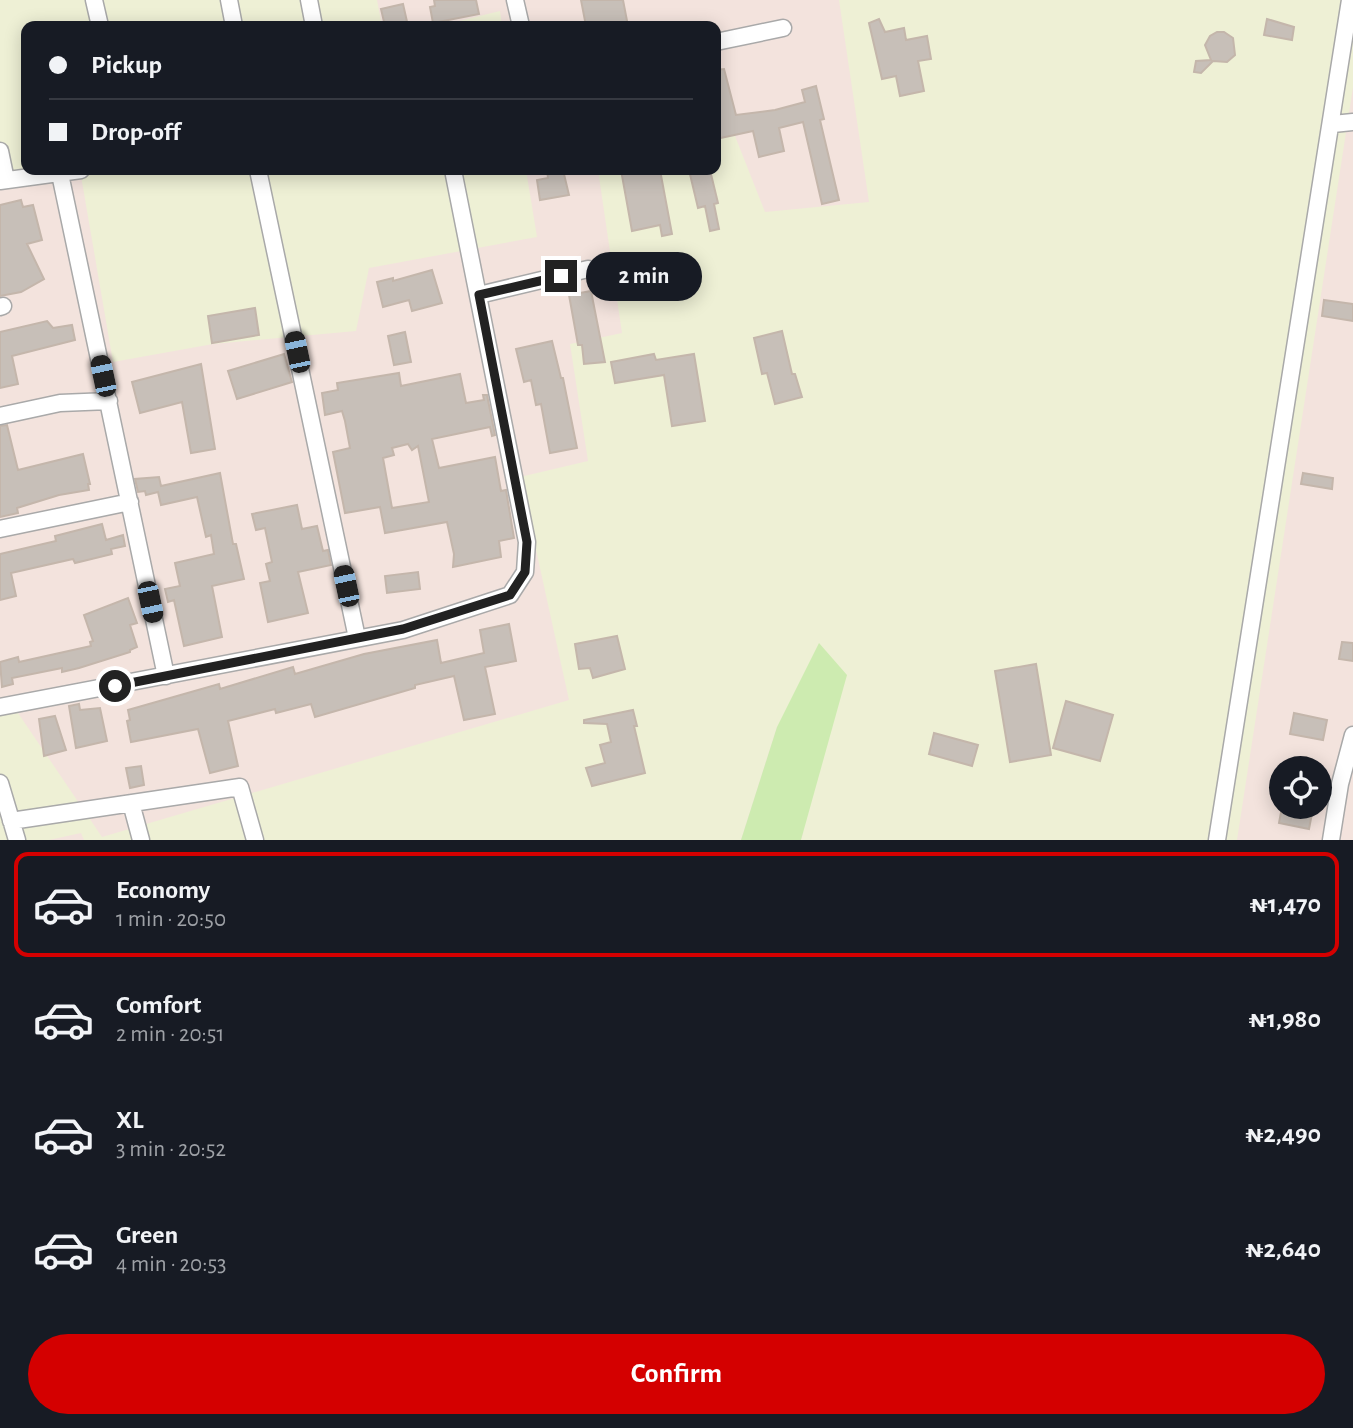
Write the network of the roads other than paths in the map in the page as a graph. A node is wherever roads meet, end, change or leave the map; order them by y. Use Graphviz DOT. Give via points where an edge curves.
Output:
graph roads {
  1 [pos="94,0"];
  2 [pos="229,0"];
  3 [pos="309,0"];
  4 [pos="515,0"];
  5 [pos="1350,0"];
  6 [pos="99,21"];
  7 [pos="233,21"];
  8 [pos="313,21"];
  9 [pos="520,21"];
  10 [pos="783,28"];
  11 [pos="721,41"];
  12 [pos="1353,121"];
  13 [pos="1333,124"];
  14 [pos="0,151"];
  15 [pos="52,175"];
  16 [pos="60,175"];
  17 [pos="259,175"];
  18 [pos="454,175"];
  19 [pos="3,181"];
  20 [pos="588,269"];
  21 [pos="479,295"];
  22 [pos="108,401"];
  23 [pos="0,416"];
  24 [pos="130,502"];
  25 [pos="0,529"];
  26 [pos="357,638"];
  27 [pos="166,676"];
  28 [pos="0,707"];
  29 [pos="1353,735"];
  30 [pos="0,783"];
  31 [pos="131,803"];
  32 [pos="11,821"];
  33 [pos="16,840"];
  34 [pos="141,840"];
  35 [pos="254,840"];
  36 [pos="1217,840"];
  37 [pos="1331,840"];
  1 -- 6 [label="street"];
  2 -- 7 [label="street"];
  3 -- 8 [label="street"];
  4 -- 9 [label="street"];
  5 -- 13 [label="street"];
  10 -- 11 [label="street"];
  12 -- 13 [label="street"];
  13 -- 36 [label="street"];
  14 -- 19 [label="street"];
  15 -- 19 [label="street"];
  16 -- 22 [label="street"];
  17 -- 26 [label="street"];
  18 -- 21 [label="street"];
  20 -- 21 [label="street"];
  21 -- 26 [label="street" via="527,542 525,572 510,595 403,629"];
  22 -- 23 [label="street" via="60,403"];
  22 -- 24 [label="street"];
  24 -- 25 [label="street"];
  24 -- 27 [label="street"];
  26 -- 27 [label="street"];
  27 -- 28 [label="street"];
  29 -- 37 [label="street"];
  30 -- 32 [label="street"];
  31 -- 32 [label="street"];
  31 -- 34 [label="street"];
  31 -- 35 [label="street" via="240,787"];
  32 -- 33 [label="street"];
}
